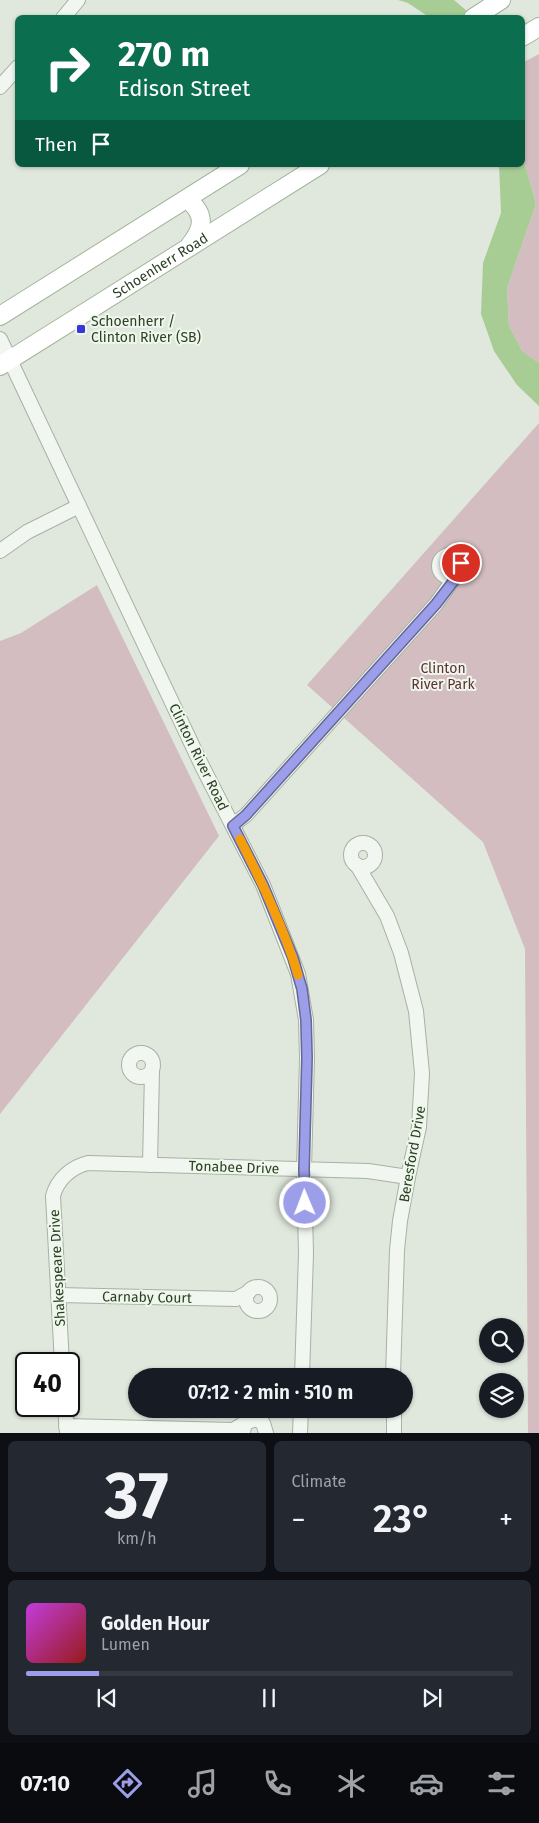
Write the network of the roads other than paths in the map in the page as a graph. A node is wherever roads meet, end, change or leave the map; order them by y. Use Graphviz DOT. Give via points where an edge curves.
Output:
graph roads {
  1 [pos="78,0"];
  2 [pos="501,0"];
  3 [pos="479,14"];
  4 [pos="66,15"];
  5 [pos="539,27"];
  6 [pos="525,35"];
  7 [pos="15,70"];
  8 [pos="0,87"];
  9 [pos="237,167"];
  10 [pos="317,167"];
  11 [pos="187,199"];
  12 [pos="188,248"];
  13 [pos="0,316"];
  14 [pos="0,339"];
  15 [pos="5,363"];
  16 [pos="80,506"];
  17 [pos="0,551"];
  18 [pos="442,574"];
  19 [pos="456,576"];
  20 [pos="445,589"];
  21 [pos="233,826"];
  22 [pos="372,862"];
  23 [pos="357,865"];
  24 [pos="368,882"];
  25 [pos="152,1071"];
  26 [pos="138,1076"];
  27 [pos="150,1085"];
  28 [pos="150,1165"];
  29 [pos="304,1169"];
  30 [pos="64,1176"];
  31 [pos="408,1177"];
  32 [pos="249,1292"];
  33 [pos="58,1295"];
  34 [pos="236,1299"];
  35 [pos="249,1307"];
  36 [pos="61,1352"];
  37 [pos="302,1368"];
  38 [pos="393,1368"];
  39 [pos="65,1417"];
  40 [pos="300,1418"];
  41 [pos="394,1418"];
  42 [pos="66,1430"];
  43 [pos="240,1430"];
  44 [pos="266,1433"];
  45 [pos="300,1433"];
  46 [pos="394,1433"];
  1 -- 4 [label="street"];
  2 -- 3 [label="main road"];
  5 -- 6 [label="main road"];
  7 -- 8 [label="street"];
  9 -- 11 [label="main road"];
  10 -- 12 [label="main road, Schoenherr Road"];
  11 -- 12 [label="main road" via="201,220 197,236"];
  11 -- 13 [label="main road"];
  12 -- 15 [label="main road, Schoenherr Road"];
  14 -- 15 [label="street, Clinton River Road"];
  15 -- 16 [label="street, Clinton River Road"];
  16 -- 17 [label="street" via="27,532"];
  16 -- 21 [label="street, Clinton River Road"];
  18 -- 19 [label="street" via="448,578"];
  18 -- 19 [label="street" via="438,568 440,560 449,555 461,563"];
  18 -- 20 [label="street"];
  19 -- 20 [label="street"];
  20 -- 21 [label="street" via="436,604"];
  21 -- 29 [label="street, Clinton River Road" via="266,893 302,989 307,1058"];
  22 -- 23 [label="street" via="365,866"];
  22 -- 23 [label="street" via="374,851 370,845 362,843 355,845 351,852"];
  22 -- 24 [label="street"];
  23 -- 24 [label="street, Beresford Drive"];
  24 -- 31 [label="street, Beresford Drive" via="387,916 401,953 416,1011 422,1094 419,1127"];
  25 -- 26 [label="street" via="146,1076"];
  25 -- 26 [label="street" via="152,1059 146,1054 139,1054 130,1064 132,1072"];
  25 -- 27 [label="street"];
  26 -- 27 [label="street"];
  27 -- 28 [label="street"];
  28 -- 29 [label="street, Tonabee Drive"];
  28 -- 30 [label="street, Tonabee Drive" via="88,1164 76,1167"];
  29 -- 31 [label="street, Tonabee Drive" via="368,1170"];
  29 -- 37 [label="street, Clinton River Road" via="306,1254"];
  30 -- 33 [label="street, Shakespeare Drive" via="53,1196"];
  31 -- 38 [label="street, Beresford Drive" via="397,1250"];
  32 -- 34 [label="street, Carnaby Court"];
  32 -- 35 [label="street" via="246,1299"];
  32 -- 35 [label="street" via="255,1288 263,1289 269,1301 266,1308 259,1311"];
  33 -- 34 [label="street, Carnaby Court"];
  33 -- 36 [label="street, Shakespeare Drive"];
  34 -- 35 [label="street"];
  39 -- 42 [label="street"];
  40 -- 45 [label="street"];
  41 -- 46 [label="street"];
  42 -- 43 [label="street"];
  43 -- 44 [label="street" via="252,1420 260,1420"];
}
